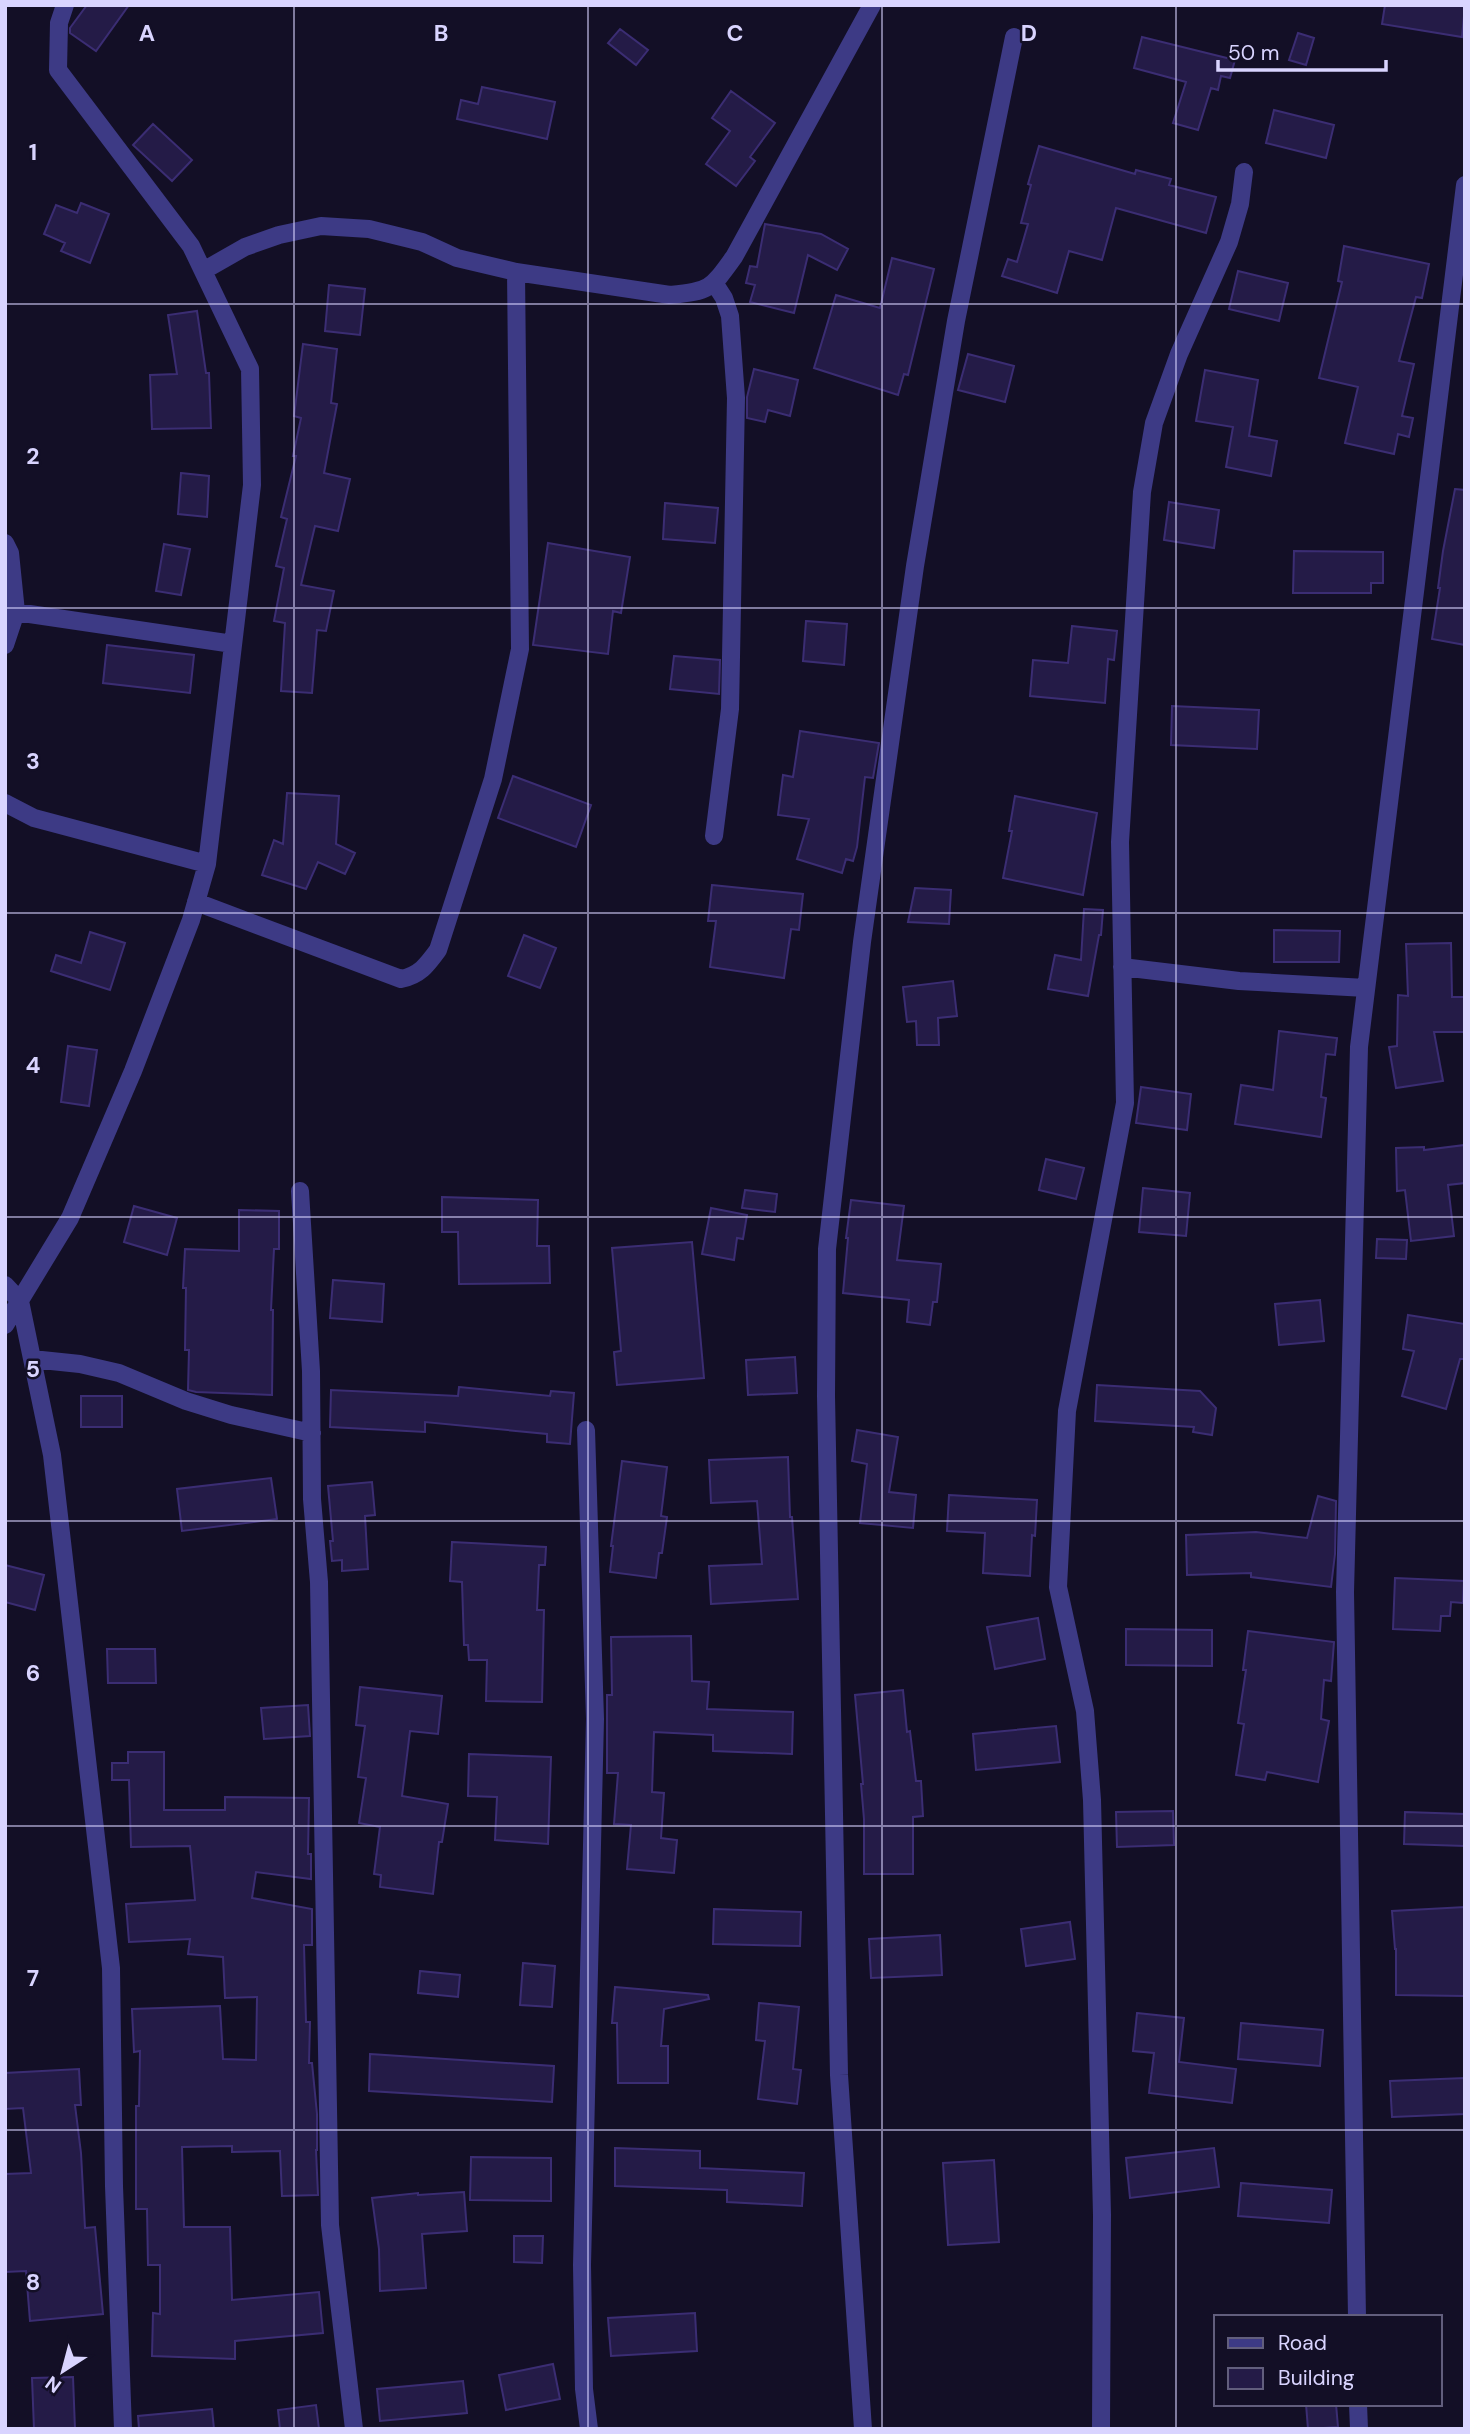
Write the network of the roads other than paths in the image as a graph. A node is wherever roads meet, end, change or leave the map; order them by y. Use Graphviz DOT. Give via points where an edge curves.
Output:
graph roads {
  1 [pos="50,5"];
  2 [pos="65,5"];
  3 [pos="872,5"];
  4 [pos="58,23"];
  5 [pos="1014,37"];
  6 [pos="1244,172"];
  7 [pos="1465,185"];
  8 [pos="203,271"];
  9 [pos="516,272"];
  10 [pos="715,284"];
  11 [pos="5,543"];
  12 [pos="16,612"];
  13 [pos="233,644"];
  14 [pos="5,645"];
  15 [pos="5,803"];
  16 [pos="714,836"];
  17 [pos="207,863"];
  18 [pos="196,902"];
  19 [pos="1122,967"];
  20 [pos="1366,988"];
  21 [pos="300,1191"];
  22 [pos="5,1284"];
  23 [pos="20,1301"];
  24 [pos="5,1325"];
  25 [pos="32,1359"];
  26 [pos="586,1430"];
  27 [pos="312,1433"];
  28 [pos="1357,2315"];
  29 [pos="1358,2406"];
  30 [pos="123,2429"];
  31 [pos="354,2429"];
  32 [pos="589,2429"];
  33 [pos="863,2429"];
  34 [pos="1101,2429"];
  35 [pos="1359,2429"];
  1 -- 4 [label="street"];
  2 -- 4 [label="street"];
  3 -- 10 [label="street"];
  4 -- 8 [label="street" via="58,70 191,246"];
  5 -- 33 [label="street" via="956,321 915,566 862,942 827,1249 839,2075"];
  6 -- 19 [label="street" via="1229,242 1154,423 1142,492 1120,842"];
  7 -- 20 [label="street"];
  8 -- 9 [label="street" via="245,247 321,226 369,229"];
  8 -- 13 [label="street" via="250,369 252,485"];
  9 -- 10 [label="street" via="670,295 694,293"];
  9 -- 18 [label="street" via="520,649 493,779 438,950 416,976 401,979"];
  10 -- 16 [label="street" via="730,316 736,398 730,709"];
  11 -- 12 [label="street"];
  12 -- 13 [label="street"];
  12 -- 14 [label="street"];
  13 -- 17 [label="street"];
  15 -- 17 [label="street" via="34,818"];
  17 -- 18 [label="street"];
  18 -- 23 [label="street" via="133,1071 70,1218"];
  19 -- 20 [label="street" via="1239,981"];
  19 -- 34 [label="street" via="1125,1103 1067,1411 1058,1587 1085,1711 1092,1800 1102,2215"];
  20 -- 28 [label="street" via="1359,1047 1345,1592"];
  21 -- 27 [label="street"];
  22 -- 23 [label="street"];
  23 -- 24 [label="street"];
  23 -- 25 [label="street"];
  25 -- 27 [label="street" via="119,1373 230,1415"];
  25 -- 30 [label="street" via="52,1455 111,1968"];
  26 -- 32 [label="street" via="595,1719 582,2265"];
  27 -- 31 [label="street" via="319,1582 330,2225"];
  29 -- 35 [label="street"];
}
